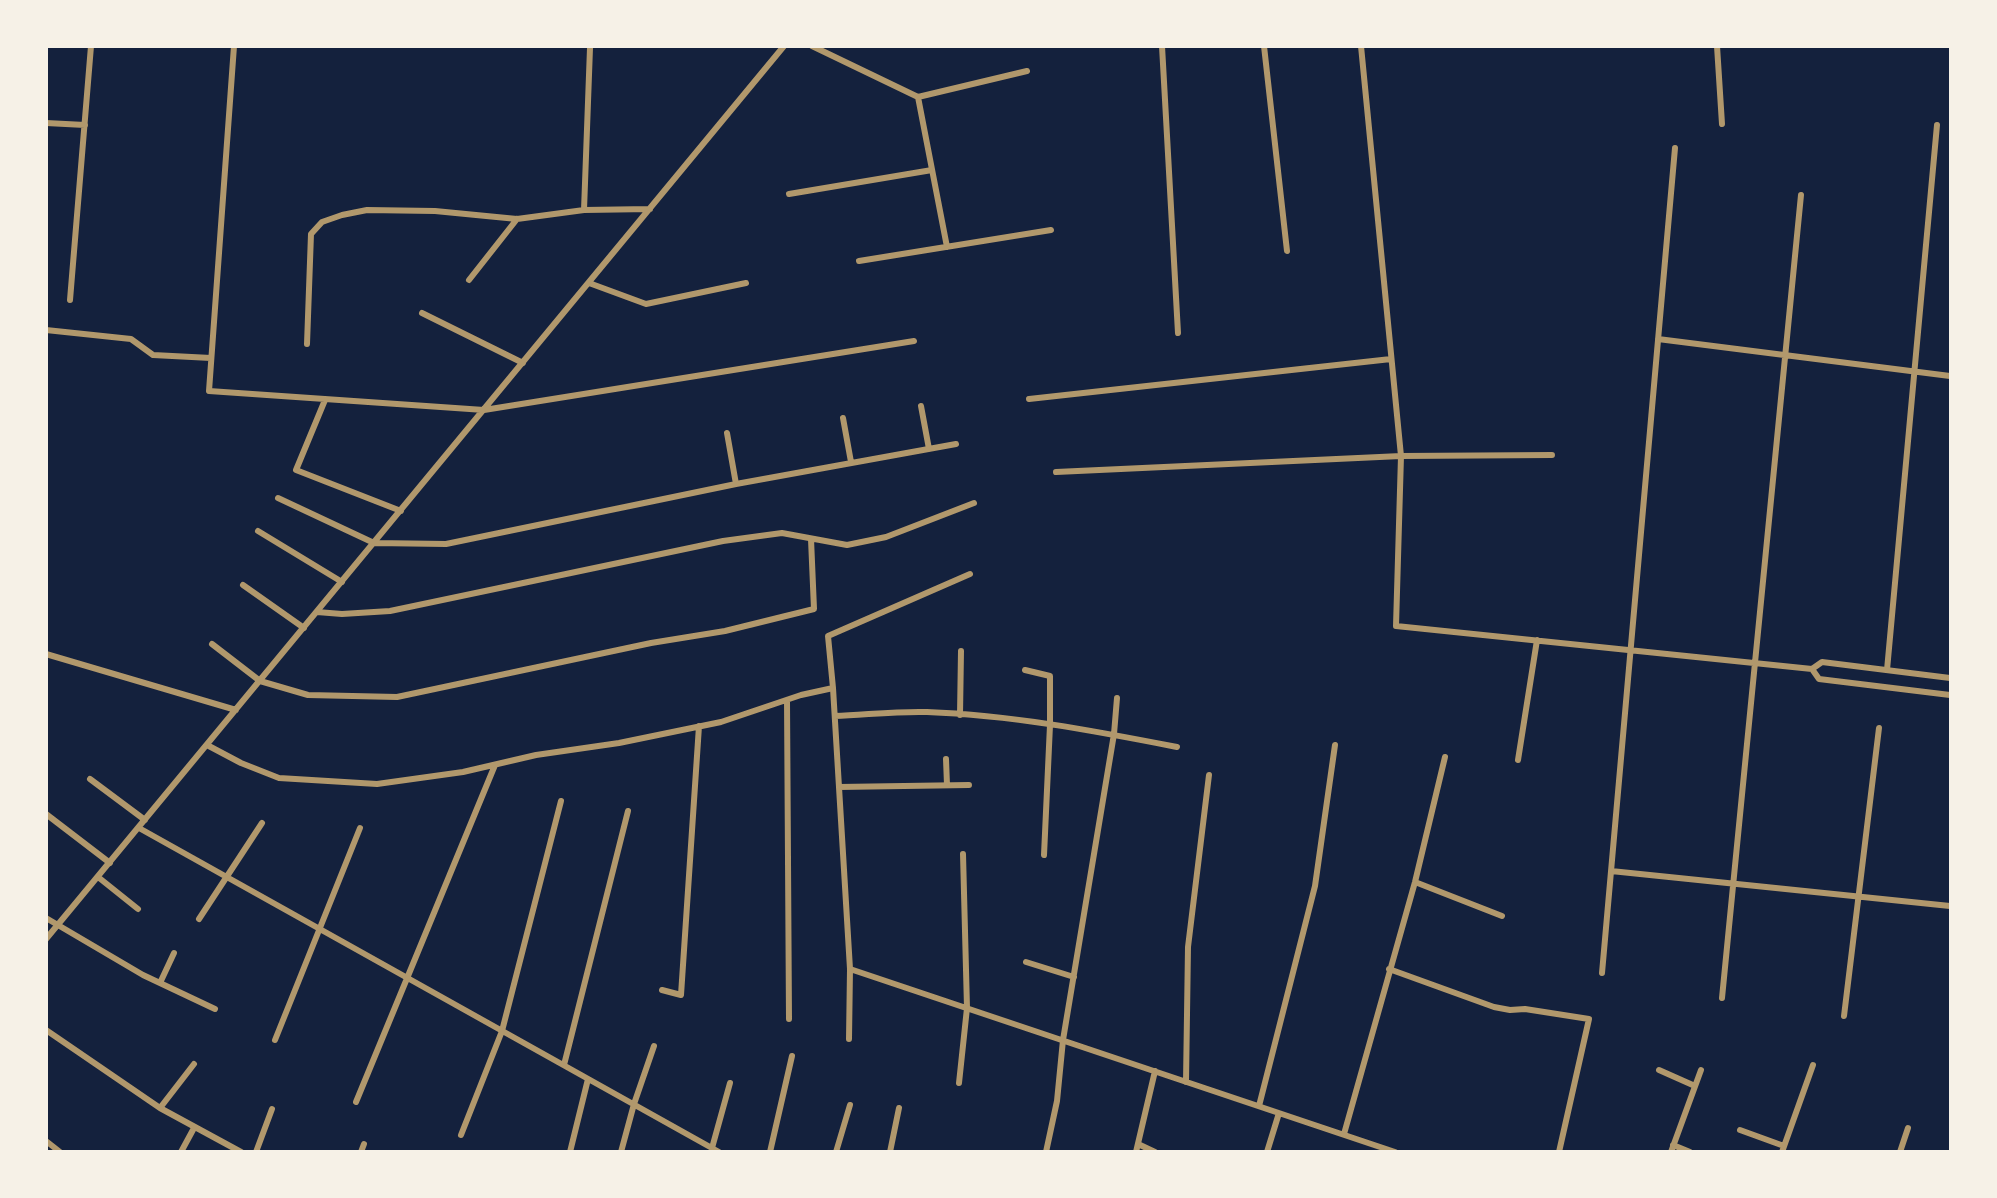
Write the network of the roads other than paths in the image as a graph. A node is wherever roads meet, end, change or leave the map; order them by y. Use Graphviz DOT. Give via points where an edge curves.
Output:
graph roads {
  1 [pos="91,46"];
  2 [pos="234,46"];
  3 [pos="784,46"];
  4 [pos="812,46"];
  5 [pos="1162,46"];
  6 [pos="1264,46"];
  7 [pos="1361,46"];
  8 [pos="1717,46"];
  9 [pos="590,48"];
  10 [pos="1027,71"];
  11 [pos="918,97"];
  12 [pos="46,123"];
  13 [pos="1722,124"];
  14 [pos="85,125"];
  15 [pos="1937,125"];
  16 [pos="1675,148"];
  17 [pos="932,170"];
  18 [pos="789,194"];
  19 [pos="1801,195"];
  20 [pos="650,209"];
  21 [pos="584,210"];
  22 [pos="518,219"];
  23 [pos="1051,230"];
  24 [pos="947,247"];
  25 [pos="1287,251"];
  26 [pos="859,261"];
  27 [pos="469,279"];
  28 [pos="589,283"];
  29 [pos="746,283"];
  30 [pos="70,300"];
  31 [pos="422,313"];
  32 [pos="46,330"];
  33 [pos="1178,333"];
  34 [pos="1658,339"];
  35 [pos="914,341"];
  36 [pos="307,344"];
  37 [pos="1785,355"];
  38 [pos="211,358"];
  39 [pos="1391,359"];
  40 [pos="523,363"];
  41 [pos="1914,372"];
  42 [pos="1950,376"];
  43 [pos="1029,399"];
  44 [pos="325,400"];
  45 [pos="921,406"];
  46 [pos="484,410"];
  47 [pos="843,418"];
  48 [pos="727,433"];
  49 [pos="956,444"];
  50 [pos="929,449"];
  51 [pos="1552,455"];
  52 [pos="1401,456"];
  53 [pos="851,462"];
  54 [pos="1056,472"];
  55 [pos="736,484"];
  56 [pos="278,498"];
  57 [pos="974,503"];
  58 [pos="401,511"];
  59 [pos="258,531"];
  60 [pos="811,539"];
  61 [pos="374,543"];
  62 [pos="970,574"];
  63 [pos="342,582"];
  64 [pos="243,585"];
  65 [pos="317,612"];
  66 [pos="304,628"];
  67 [pos="1537,640"];
  68 [pos="212,644"];
  69 [pos="1630,650"];
  70 [pos="961,651"];
  71 [pos="46,654"];
  72 [pos="1754,663"];
  73 [pos="1812,669"];
  74 [pos="1025,670"];
  75 [pos="1887,670"];
  76 [pos="1950,678"];
  77 [pos="260,681"];
  78 [pos="833,688"];
  79 [pos="1950,695"];
  80 [pos="1117,698"];
  81 [pos="787,700"];
  82 [pos="236,710"];
  83 [pos="960,715"];
  84 [pos="834,716"];
  85 [pos="1050,725"];
  86 [pos="699,726"];
  87 [pos="1879,728"];
  88 [pos="1114,734"];
  89 [pos="207,745"];
  90 [pos="1335,745"];
  91 [pos="1177,747"];
  92 [pos="1445,757"];
  93 [pos="946,759"];
  94 [pos="1518,760"];
  95 [pos="495,765"];
  96 [pos="1209,775"];
  97 [pos="90,779"];
  98 [pos="947,785"];
  99 [pos="969,785"];
  100 [pos="839,787"];
  101 [pos="561,801"];
  102 [pos="628,810"];
  103 [pos="46,814"];
  104 [pos="145,820"];
  105 [pos="262,823"];
  106 [pos="139,828"];
  107 [pos="360,828"];
  108 [pos="963,854"];
  109 [pos="1044,855"];
  110 [pos="110,862"];
  111 [pos="1611,871"];
  112 [pos="98,877"];
  113 [pos="227,877"];
  114 [pos="1415,882"];
  115 [pos="1733,884"];
  116 [pos="1858,897"];
  117 [pos="1950,906"];
  118 [pos="138,909"];
  119 [pos="1502,916"];
  120 [pos="46,918"];
  121 [pos="199,919"];
  122 [pos="58,926"];
  123 [pos="318,928"];
  124 [pos="46,939"];
  125 [pos="174,953"];
  126 [pos="1026,962"];
  127 [pos="850,969"];
  128 [pos="1389,969"];
  129 [pos="1602,973"];
  130 [pos="1074,977"];
  131 [pos="407,978"];
  132 [pos="160,983"];
  133 [pos="662,990"];
  134 [pos="1722,998"];
  135 [pos="968,1008"];
  136 [pos="215,1009"];
  137 [pos="1844,1016"];
  138 [pos="789,1019"];
  139 [pos="46,1030"];
  140 [pos="502,1031"];
  141 [pos="849,1039"];
  142 [pos="275,1040"];
  143 [pos="1063,1040"];
  144 [pos="654,1046"];
  145 [pos="792,1056"];
  146 [pos="194,1064"];
  147 [pos="564,1065"];
  148 [pos="1813,1065"];
  149 [pos="1659,1070"];
  150 [pos="1701,1070"];
  151 [pos="1155,1071"];
  152 [pos="588,1079"];
  153 [pos="1186,1082"];
  154 [pos="730,1083"];
  155 [pos="959,1083"];
  156 [pos="1695,1086"];
  157 [pos="356,1102"];
  158 [pos="634,1104"];
  159 [pos="850,1105"];
  160 [pos="1259,1106"];
  161 [pos="160,1108"];
  162 [pos="899,1108"];
  163 [pos="272,1109"];
  164 [pos="1279,1113"];
  165 [pos="194,1128"];
  166 [pos="1908,1128"];
  167 [pos="1740,1130"];
  168 [pos="1344,1134"];
  169 [pos="461,1135"];
  170 [pos="46,1141"];
  171 [pos="1370,1143"];
  172 [pos="363,1144"];
  173 [pos="1137,1148"];
  174 [pos="1672,1148"];
  175 [pos="1783,1149"];
  176 [pos="715,1150"];
  177 [pos="60,1152"];
  178 [pos="181,1152"];
  179 [pos="241,1152"];
  180 [pos="256,1152"];
  181 [pos="361,1152"];
  182 [pos="570,1152"];
  183 [pos="621,1152"];
  184 [pos="770,1152"];
  185 [pos="836,1152"];
  186 [pos="890,1152"];
  187 [pos="1046,1152"];
  188 [pos="1155,1152"];
  189 [pos="1267,1152"];
  190 [pos="1368,1152"];
  191 [pos="1395,1152"];
  192 [pos="1559,1152"];
  193 [pos="1690,1152"];
  194 [pos="1900,1152"];
  1 -- 14 [label="street"];
  2 -- 38 [label="street"];
  3 -- 20 [label="street"];
  4 -- 11 [label="street"];
  5 -- 33 [label="street"];
  6 -- 25 [label="street"];
  7 -- 39 [label="street"];
  8 -- 13 [label="street"];
  9 -- 21 [label="street"];
  10 -- 11 [label="street"];
  11 -- 17 [label="street"];
  12 -- 14 [label="street"];
  14 -- 30 [label="street"];
  15 -- 41 [label="street"];
  16 -- 34 [label="street"];
  17 -- 18 [label="street"];
  17 -- 24 [label="street"];
  19 -- 37 [label="street"];
  20 -- 21 [label="street"];
  20 -- 28 [label="street"];
  21 -- 22 [label="street"];
  22 -- 27 [label="street"];
  22 -- 36 [label="street" via="435,211 367,210 322,222 311,234"];
  23 -- 24 [label="street"];
  24 -- 26 [label="street"];
  28 -- 29 [label="street" via="646,304"];
  28 -- 40 [label="street"];
  31 -- 40 [label="street"];
  32 -- 38 [label="street" via="130,339 153,356"];
  34 -- 37 [label="street"];
  34 -- 69 [label="street"];
  35 -- 46 [label="street"];
  37 -- 41 [label="street"];
  37 -- 72 [label="street"];
  38 -- 44 [label="street" via="209,391"];
  39 -- 43 [label="street"];
  39 -- 52 [label="street"];
  40 -- 46 [label="street"];
  41 -- 42 [label="street"];
  41 -- 75 [label="street"];
  44 -- 46 [label="street"];
  44 -- 58 [label="street" via="296,470"];
  45 -- 50 [label="street"];
  46 -- 58 [label="street"];
  47 -- 53 [label="street"];
  48 -- 55 [label="street"];
  49 -- 50 [label="street"];
  50 -- 53 [label="street"];
  51 -- 52 [label="street"];
  52 -- 54 [label="street"];
  52 -- 67 [label="street" via="1396,626"];
  53 -- 55 [label="street"];
  55 -- 61 [label="street" via="446,544"];
  56 -- 61 [label="street"];
  57 -- 60 [label="street" via="886,537 848,545"];
  58 -- 61 [label="street"];
  59 -- 63 [label="street"];
  60 -- 65 [label="street" via="782,533 723,541 390,611"];
  60 -- 77 [label="street" via="814,609 397,697 308,695"];
  61 -- 63 [label="street"];
  62 -- 78 [label="street" via="828,636"];
  63 -- 65 [label="street"];
  64 -- 66 [label="street"];
  65 -- 66 [label="street"];
  66 -- 77 [label="street"];
  67 -- 69 [label="street"];
  67 -- 94 [label="street"];
  68 -- 77 [label="street"];
  69 -- 72 [label="street"];
  69 -- 111 [label="street"];
  70 -- 83 [label="street"];
  71 -- 82 [label="street"];
  72 -- 73 [label="street"];
  72 -- 115 [label="street"];
  73 -- 75 [label="street" via="1822,662"];
  73 -- 79 [label="street" via="1819,679"];
  74 -- 85 [label="street" via="1050,676"];
  75 -- 76 [label="street"];
  77 -- 82 [label="street"];
  78 -- 81 [label="street"];
  78 -- 84 [label="street"];
  80 -- 88 [label="street"];
  81 -- 86 [label="street"];
  81 -- 138 [label="street"];
  82 -- 89 [label="street"];
  83 -- 84 [label="street" via="925,712"];
  83 -- 85 [label="street"];
  84 -- 100 [label="street"];
  85 -- 88 [label="street"];
  85 -- 109 [label="street"];
  86 -- 95 [label="street"];
  86 -- 133 [label="street" via="681,995"];
  87 -- 116 [label="street"];
  88 -- 91 [label="street"];
  88 -- 130 [label="street"];
  89 -- 95 [label="street" via="279,778 377,784"];
  89 -- 104 [label="street"];
  90 -- 160 [label="street" via="1315,886"];
  92 -- 114 [label="street"];
  93 -- 98 [label="street"];
  95 -- 131 [label="street"];
  96 -- 153 [label="street" via="1188,947"];
  97 -- 104 [label="street"];
  98 -- 99 [label="street"];
  98 -- 100 [label="street"];
  100 -- 127 [label="street"];
  101 -- 140 [label="street"];
  102 -- 147 [label="street"];
  103 -- 110 [label="street"];
  104 -- 106 [label="street"];
  105 -- 113 [label="street"];
  106 -- 110 [label="street"];
  106 -- 113 [label="street"];
  107 -- 123 [label="street"];
  108 -- 135 [label="street"];
  110 -- 112 [label="street"];
  111 -- 115 [label="street"];
  111 -- 129 [label="street"];
  112 -- 118 [label="street"];
  112 -- 122 [label="street"];
  113 -- 121 [label="street"];
  113 -- 123 [label="street"];
  114 -- 119 [label="street"];
  114 -- 128 [label="street"];
  115 -- 116 [label="street"];
  115 -- 134 [label="street"];
  116 -- 117 [label="street"];
  116 -- 137 [label="street"];
  120 -- 122 [label="street"];
  122 -- 124 [label="street"];
  122 -- 132 [label="street"];
  123 -- 131 [label="street"];
  123 -- 142 [label="street"];
  125 -- 132 [label="street"];
  126 -- 130 [label="street"];
  127 -- 135 [label="street"];
  127 -- 141 [label="street"];
  128 -- 168 [label="street"];
  128 -- 192 [label="street" via="1494,1007 1589,1019"];
  130 -- 143 [label="street"];
  131 -- 140 [label="street"];
  131 -- 157 [label="street"];
  132 -- 136 [label="street"];
  135 -- 143 [label="street"];
  135 -- 155 [label="street"];
  139 -- 161 [label="street"];
  140 -- 147 [label="street"];
  140 -- 169 [label="street"];
  143 -- 151 [label="street"];
  143 -- 187 [label="street" via="1057,1101"];
  144 -- 158 [label="street"];
  145 -- 184 [label="street"];
  146 -- 161 [label="street"];
  147 -- 152 [label="street"];
  148 -- 175 [label="street"];
  149 -- 156 [label="street"];
  150 -- 156 [label="street"];
  151 -- 153 [label="street"];
  151 -- 173 [label="street"];
  152 -- 158 [label="street"];
  152 -- 182 [label="street"];
  153 -- 160 [label="street"];
  154 -- 176 [label="street"];
  156 -- 174 [label="street"];
  158 -- 176 [label="street"];
  158 -- 183 [label="street"];
  159 -- 185 [label="street"];
  160 -- 164 [label="street"];
  161 -- 165 [label="street"];
  162 -- 186 [label="street"];
  163 -- 180 [label="street"];
  164 -- 168 [label="street"];
  164 -- 189 [label="street"];
  165 -- 178 [label="street"];
  165 -- 179 [label="street"];
  166 -- 194 [label="street"];
  167 -- 175 [label="street"];
  168 -- 171 [label="street"];
  170 -- 177 [label="street"];
  171 -- 190 [label="street"];
  171 -- 191 [label="street"];
  172 -- 181 [label="street"];
  173 -- 188 [label="street"];
  174 -- 193 [label="street"];
}
